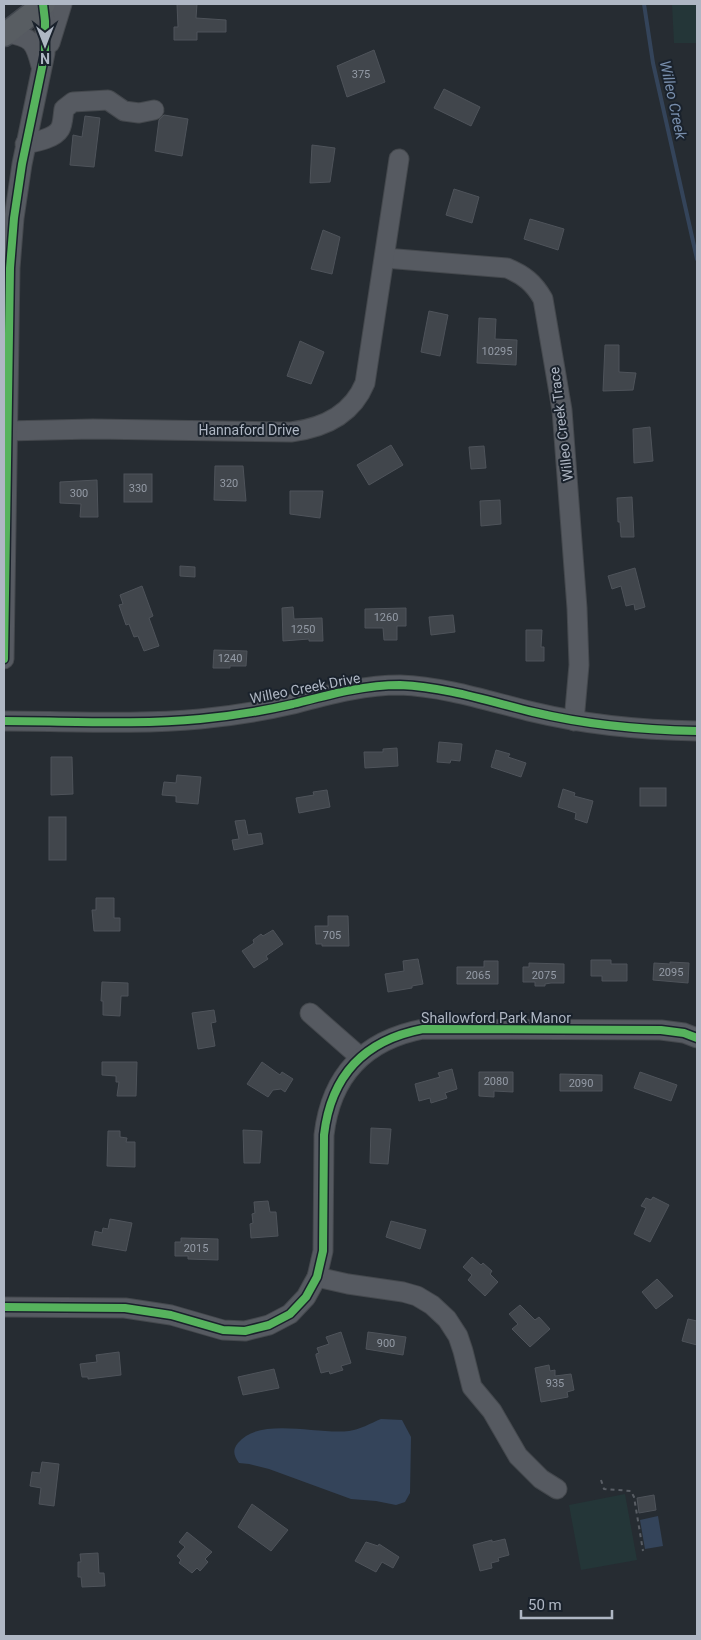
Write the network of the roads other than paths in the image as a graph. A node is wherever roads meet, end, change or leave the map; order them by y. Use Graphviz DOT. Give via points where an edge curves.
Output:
graph roads {
  1 [pos="50,4"];
  2 [pos="5,34"];
  3 [pos="43,60"];
  4 [pos="154,110"];
  5 [pos="25,144"];
  6 [pos="399,159"];
  7 [pos="386,258"];
  8 [pos="6,431"];
  9 [pos="4,660"];
  10 [pos="4,721"];
  11 [pos="574,721"];
  12 [pos="697,731"];
  13 [pos="310,1013"];
  14 [pos="697,1038"];
  15 [pos="360,1057"];
  16 [pos="317,1277"];
  17 [pos="4,1307"];
  18 [pos="557,1489"];
  1 -- 2 [label="main road"];
  1 -- 3 [label="street"];
  2 -- 3 [label="street" via="21,35 32,41"];
  3 -- 5 [label="street"];
  4 -- 5 [label="street" via="124,111 108,100 72,102 64,109 58,132"];
  5 -- 8 [label="street" via="10,268"];
  6 -- 7 [label="street, Hannaford Drive"];
  7 -- 8 [label="street, Hannaford Drive" via="365,383 360,396 349,408 326,424 290,432"];
  7 -- 11 [label="street, Willeo Creek Trace" via="507,268 528,279 543,299 562,410 577,608 579,665"];
  8 -- 9 [label="street"];
  10 -- 11 [label="street, Willeo Creek Drive" via="154,722 200,719 259,711 350,689 398,685 456,691"];
  11 -- 12 [label="street, Willeo Creek Drive" via="647,730"];
  13 -- 15 [label="street"];
  14 -- 15 [label="street, Shallowford Park Manor" via="662,1030 424,1029 389,1038"];
  15 -- 16 [label="street, Shallowford Park Manor" via="338,1086 326,1118 323,1251"];
  16 -- 17 [label="street, Shallowford Park Manor" via="306,1297 290,1314 269,1325 245,1331 223,1330 171,1315 125,1308"];
  16 -- 18 [label="street" via="404,1292 432,1305 458,1336 472,1388 492,1411 518,1456 541,1479"];
}
